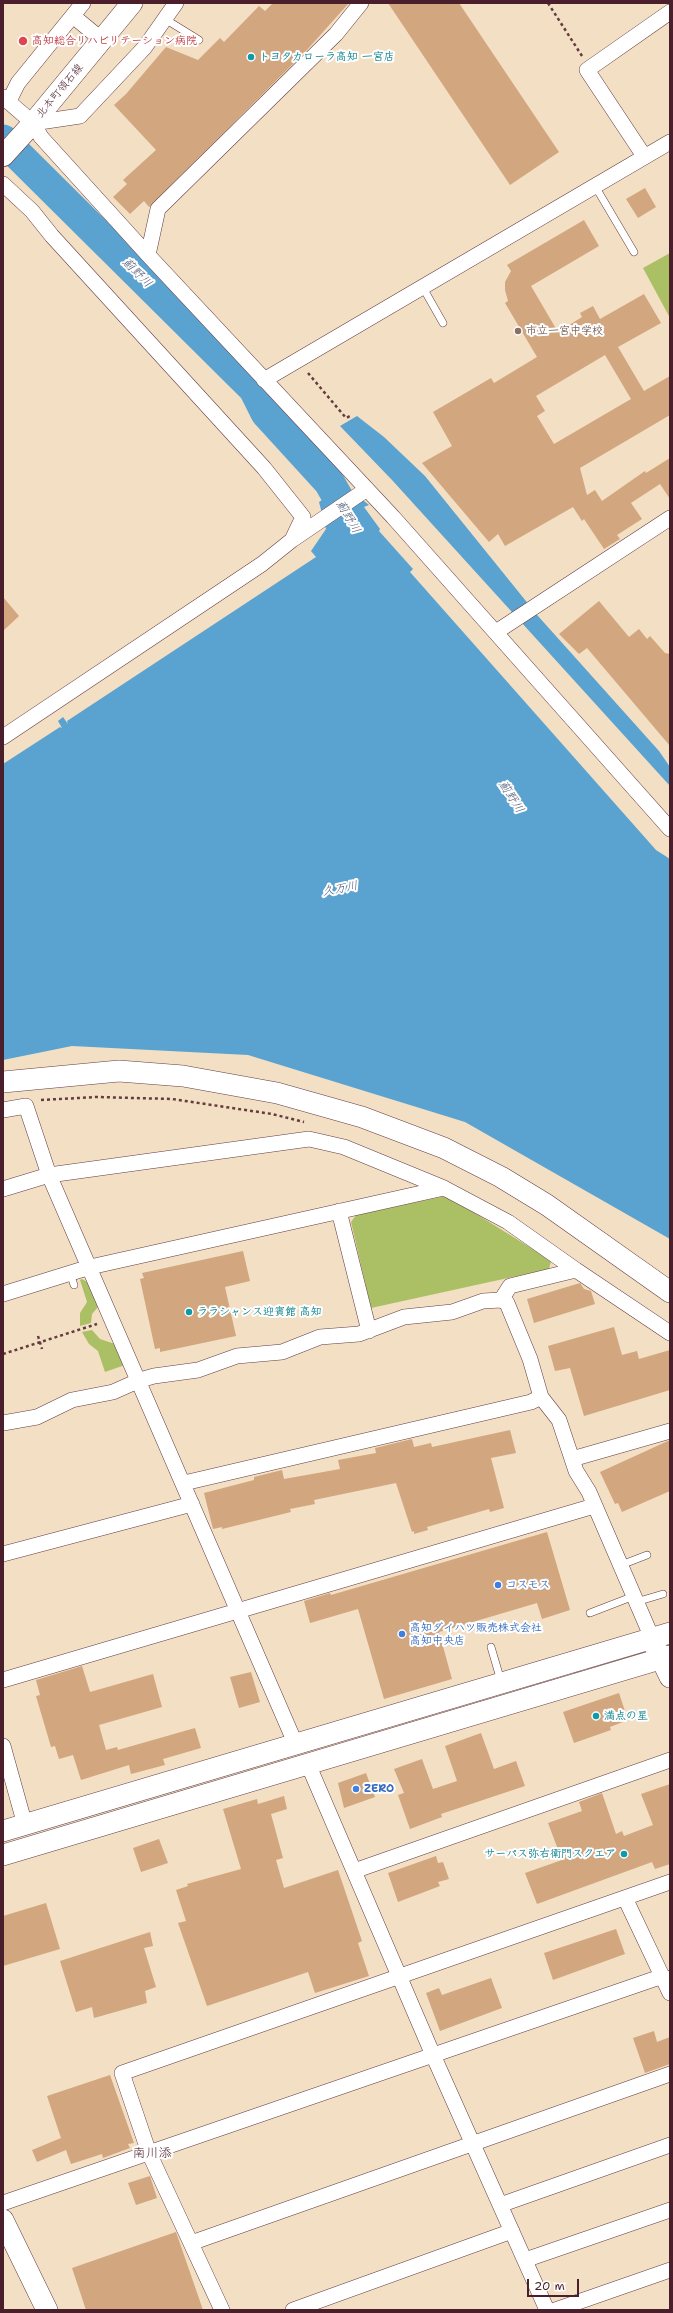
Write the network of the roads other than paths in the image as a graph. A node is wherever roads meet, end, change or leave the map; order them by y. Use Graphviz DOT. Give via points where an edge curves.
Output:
graph roads {
  1 [pos="83,3"];
  2 [pos="132,3"];
  3 [pos="176,3"];
  4 [pos="361,3"];
  5 [pos="670,12"];
  6 [pos="73,16"];
  7 [pos="165,19"];
  8 [pos="102,40"];
  9 [pos="199,40"];
  10 [pos="6,99"];
  11 [pos="30,126"];
  12 [pos="670,142"];
  13 [pos="3,156"];
  14 [pos="644,156"];
  15 [pos="3,184"];
  16 [pos="594,186"];
  17 [pos="634,252"];
  18 [pos="148,255"];
  19 [pos="422,286"];
  20 [pos="443,323"];
  21 [pos="264,380"];
  22 [pos="367,489"];
  23 [pos="670,518"];
  24 [pos="292,540"];
  25 [pos="496,632"];
  26 [pos="3,737"];
  27 [pos="670,829"];
  28 [pos="3,1082"];
  29 [pos="3,1110"];
  30 [pos="50,1175"];
  31 [pos="3,1188"];
  32 [pos="444,1188"];
  33 [pos="339,1211"];
  34 [pos="90,1267"];
  35 [pos="576,1270"];
  36 [pos="670,1292"];
  37 [pos="3,1294"];
  38 [pos="501,1300"];
  39 [pos="369,1331"];
  40 [pos="670,1333"];
  41 [pos="140,1380"];
  42 [pos="541,1397"];
  43 [pos="3,1423"];
  44 [pos="670,1430"];
  45 [pos="572,1459"];
  46 [pos="184,1484"];
  47 [pos="192,1504"];
  48 [pos="594,1506"];
  49 [pos="3,1554"];
  50 [pos="647,1555"];
  51 [pos="621,1565"];
  52 [pos="663,1594"];
  53 [pos="635,1599"];
  54 [pos="238,1611"];
  55 [pos="590,1613"];
  56 [pos="661,1635"];
  57 [pos="491,1647"];
  58 [pos="667,1664"];
  59 [pos="3,1680"];
  60 [pos="502,1683"];
  61 [pos="3,1746"];
  62 [pos="296,1746"];
  63 [pos="670,1760"];
  64 [pos="308,1764"];
  65 [pos="25,1825"];
  66 [pos="3,1831"];
  67 [pos="3,1855"];
  68 [pos="354,1871"];
  69 [pos="670,1882"];
  70 [pos="625,1898"];
  71 [pos="398,1976"];
  72 [pos="663,1976"];
  73 [pos="670,1993"];
  74 [pos="433,2055"];
  75 [pos="670,2074"];
  76 [pos="472,2144"];
  77 [pos="670,2145"];
  78 [pos="149,2153"];
  79 [pos="3,2203"];
  80 [pos="500,2205"];
  81 [pos="670,2210"];
  82 [pos="3,2220"];
  83 [pos="512,2231"];
  84 [pos="191,2243"];
  85 [pos="525,2260"];
  86 [pos="670,2270"];
  87 [pos="47,2310"];
  88 [pos="222,2310"];
  89 [pos="293,2310"];
  90 [pos="547,2310"];
  91 [pos="555,2310"];
  1 -- 6 [label="street"];
  2 -- 8 [label="street, 北本町領石線"];
  3 -- 7 [label="street"];
  4 -- 18 [label="street" via="336,34 158,209"];
  5 -- 14 [label="street" via="587,70"];
  6 -- 8 [label="street"];
  6 -- 10 [label="street"];
  7 -- 9 [label="lane"];
  7 -- 11 [label="street" via="145,47 80,116"];
  8 -- 11 [label="street, 北本町領石線"];
  10 -- 11 [label="street"];
  11 -- 13 [label="street, 北本町領石線"];
  11 -- 18 [label="street"];
  12 -- 14 [label="street"];
  14 -- 16 [label="street"];
  15 -- 24 [label="street" via="32,211 264,468 303,517"];
  16 -- 17 [label="lane"];
  16 -- 19 [label="street"];
  18 -- 21 [label="street"];
  19 -- 20 [label="lane"];
  19 -- 21 [label="street"];
  21 -- 22 [label="street"];
  22 -- 24 [label="street"];
  22 -- 25 [label="street"];
  23 -- 25 [label="street"];
  24 -- 26 [label="street" via="262,564"];
  25 -- 27 [label="street"];
  28 -- 36 [label="street" via="119,1072 183,1076 277,1093 362,1117 444,1148 501,1177 547,1205"];
  29 -- 30 [label="street" via="26,1106"];
  30 -- 31 [label="street"];
  30 -- 32 [label="street" via="309,1139 344,1147"];
  30 -- 34 [label="street"];
  32 -- 33 [label="street"];
  32 -- 35 [label="street" via="508,1222"];
  33 -- 34 [label="street"];
  33 -- 39 [label="street"];
  34 -- 37 [label="street" via="72,1279"];
  34 -- 41 [label="street"];
  35 -- 38 [label="street" via="510,1286"];
  35 -- 40 [label="street"];
  38 -- 39 [label="street" via="483,1301 447,1313 404,1317"];
  38 -- 42 [label="street" via="507,1303 515,1322 530,1359"];
  39 -- 41 [label="street" via="350,1336 320,1337 282,1352 237,1356 198,1370"];
  41 -- 43 [label="street" via="112,1392 72,1400 37,1417"];
  41 -- 46 [label="street"];
  42 -- 45 [label="street" via="559,1420"];
  42 -- 46 [label="street" via="531,1402"];
  44 -- 45 [label="street"];
  45 -- 48 [label="street"];
  46 -- 47 [label="street"];
  47 -- 49 [label="street"];
  47 -- 54 [label="street"];
  48 -- 51 [label="street"];
  48 -- 54 [label="street"];
  50 -- 51 [label="lane"];
  51 -- 53 [label="street"];
  52 -- 53 [label="lane"];
  53 -- 55 [label="lane"];
  53 -- 56 [label="street"];
  54 -- 59 [label="street"];
  54 -- 62 [label="street"];
  56 -- 58 [label="street"];
  56 -- 60 [label="street"];
  57 -- 60 [label="lane"];
  58 -- 64 [label="street"];
  60 -- 62 [label="street"];
  61 -- 65 [label="street"];
  62 -- 65 [label="street"];
  63 -- 68 [label="street"];
  64 -- 67 [label="street"];
  64 -- 68 [label="street"];
  65 -- 66 [label="street"];
  68 -- 71 [label="street"];
  69 -- 70 [label="street"];
  70 -- 71 [label="street"];
  70 -- 72 [label="street"];
  71 -- 74 [label="street"];
  71 -- 78 [label="street" via="122,2073"];
  72 -- 73 [label="street"];
  72 -- 74 [label="street"];
  74 -- 76 [label="street"];
  74 -- 78 [label="street"];
  75 -- 76 [label="street"];
  76 -- 80 [label="street"];
  76 -- 84 [label="street"];
  77 -- 80 [label="street"];
  78 -- 79 [label="street"];
  78 -- 84 [label="street"];
  80 -- 83 [label="street"];
  81 -- 85 [label="street"];
  82 -- 87 [label="street"];
  83 -- 85 [label="street"];
  83 -- 89 [label="street"];
  84 -- 88 [label="street"];
  85 -- 90 [label="street"];
  86 -- 91 [label="street"];
}
